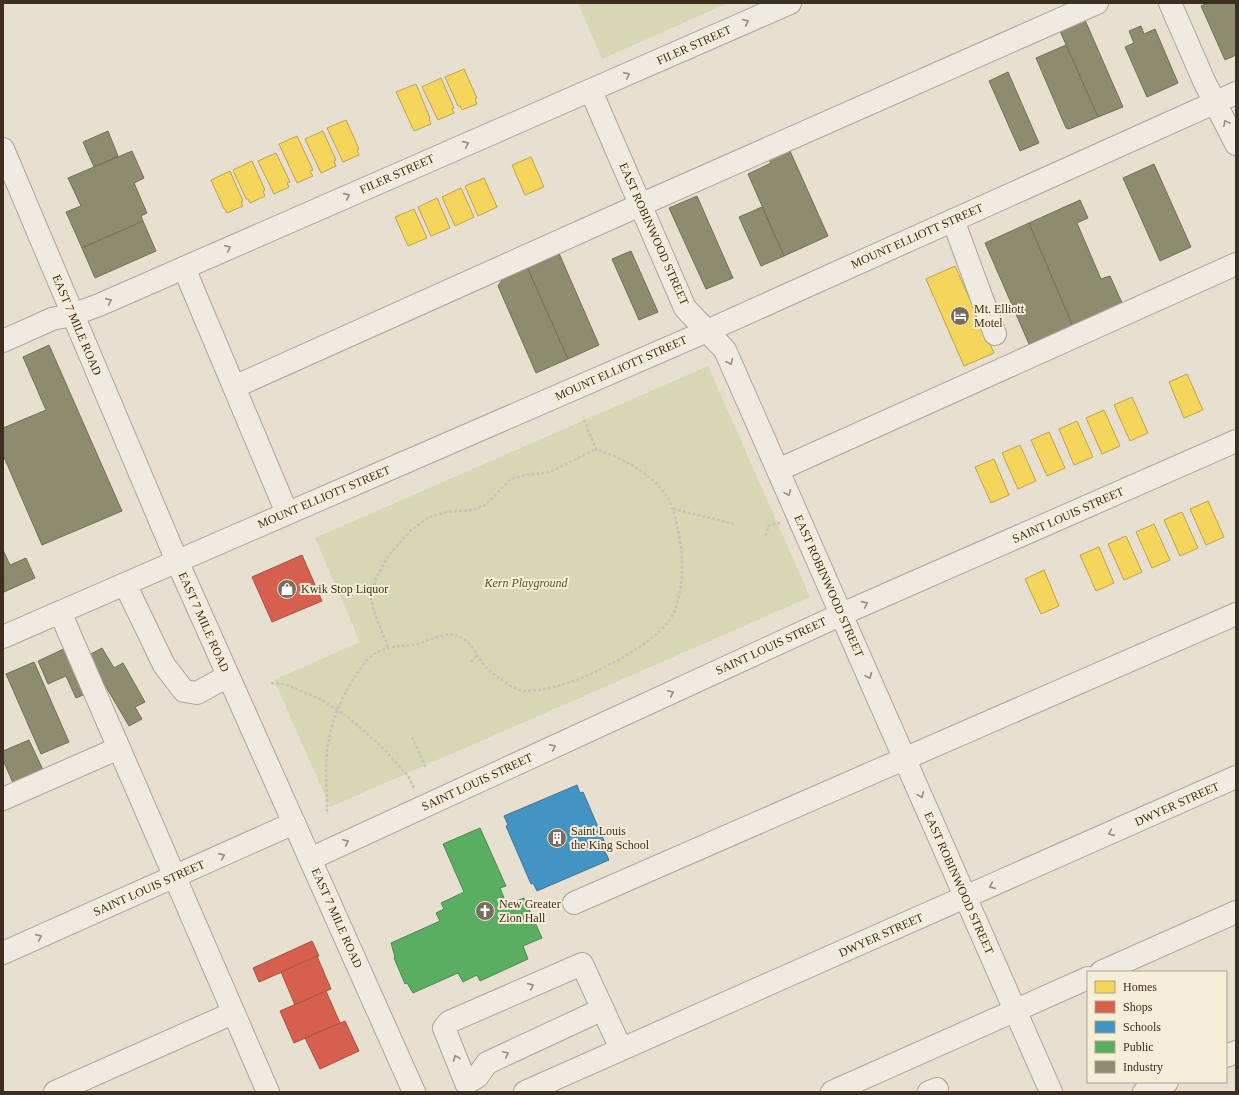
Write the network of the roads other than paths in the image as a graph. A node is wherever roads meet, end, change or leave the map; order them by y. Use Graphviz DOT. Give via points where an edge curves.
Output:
graph roads {
  1 [pos="790,3"];
  2 [pos="1097,3"];
  3 [pos="1170,3"];
  4 [pos="591,91"];
  5 [pos="1236,93"];
  6 [pos="1215,102"];
  7 [pos="1236,144"];
  8 [pos="3,149"];
  9 [pos="8,174"];
  10 [pos="640,204"];
  11 [pos="953,220"];
  12 [pos="1236,264"];
  13 [pos="184,268"];
  14 [pos="72,315"];
  15 [pos="707,331"];
  16 [pos="995,334"];
  17 [pos="3,340"];
  18 [pos="234,386"];
  19 [pos="1236,441"];
  20 [pos="778,470"];
  21 [pos="287,513"];
  22 [pos="177,561"];
  23 [pos="125,584"];
  24 [pos="60,612"];
  25 [pos="842,614"];
  26 [pos="1236,614"];
  27 [pos="3,637"];
  28 [pos="228,676"];
  29 [pos="119,748"];
  30 [pos="905,758"];
  31 [pos="1236,778"];
  32 [pos="3,799"];
  33 [pos="294,823"];
  34 [pos="310,859"];
  35 [pos="174,877"];
  36 [pos="966,897"];
  37 [pos="574,903"];
  38 [pos="1236,912"];
  39 [pos="3,953"];
  40 [pos="1104,971"];
  41 [pos="1087,978"];
  42 [pos="603,1009"];
  43 [pos="1015,1010"];
  44 [pos="233,1013"];
  45 [pos="621,1049"];
  46 [pos="1165,1083"];
  47 [pos="480,1085"];
  48 [pos="538,1089"];
  49 [pos="55,1092"];
  50 [pos="268,1092"];
  51 [pos="414,1092"];
  52 [pos="832,1092"];
  53 [pos="1051,1092"];
  54 [pos="1144,1092"];
  4 -- 1 [label="street, FILER STREET, one-way"];
  2 -- 10 [label="street"];
  3 -- 6 [label="street"];
  4 -- 10 [label="street, EAST ROBINWOOD STREET"];
  13 -- 4 [label="street, FILER STREET, one-way" via="526,117"];
  5 -- 6 [label="street, MOUNT ELLIOTT STREET"];
  7 -- 6 [label="street, one-way"];
  6 -- 11 [label="street, MOUNT ELLIOTT STREET"];
  8 -- 9 [label="street, EAST 7 MILE ROAD"];
  9 -- 14 [label="street, EAST 7 MILE ROAD"];
  10 -- 15 [label="street, EAST ROBINWOOD STREET" via="685,308"];
  10 -- 18 [label="street"];
  11 -- 15 [label="street, MOUNT ELLIOTT STREET"];
  11 -- 16 [label="street"];
  12 -- 20 [label="street"];
  14 -- 13 [label="street, FILER STREET, one-way"];
  13 -- 18 [label="street"];
  14 -- 17 [label="street, FILER STREET" via="52,319"];
  14 -- 22 [label="street, EAST 7 MILE ROAD"];
  15 -- 20 [label="street, EAST ROBINWOOD STREET, one-way" via="725,350"];
  15 -- 21 [label="street, MOUNT ELLIOTT STREET"];
  18 -- 21 [label="street"];
  25 -- 19 [label="street, SAINT LOUIS STREET, one-way"];
  20 -- 25 [label="street, EAST ROBINWOOD STREET, one-way"];
  21 -- 22 [label="street, MOUNT ELLIOTT STREET"];
  22 -- 23 [label="street, MOUNT ELLIOTT STREET"];
  22 -- 28 [label="street, EAST 7 MILE ROAD"];
  23 -- 24 [label="street, MOUNT ELLIOTT STREET"];
  23 -- 28 [label="street" via="164,665 184,691 197,693"];
  24 -- 27 [label="street, MOUNT ELLIOTT STREET"];
  24 -- 29 [label="street"];
  25 -- 30 [label="street, EAST ROBINWOOD STREET, one-way"];
  34 -- 25 [label="street, SAINT LOUIS STREET, one-way"];
  26 -- 30 [label="street"];
  28 -- 33 [label="street, EAST 7 MILE ROAD"];
  29 -- 32 [label="street"];
  29 -- 35 [label="street"];
  30 -- 36 [label="street, EAST ROBINWOOD STREET, one-way"];
  30 -- 37 [label="street"];
  31 -- 36 [label="street, DWYER STREET, one-way"];
  33 -- 34 [label="street, EAST 7 MILE ROAD"];
  35 -- 33 [label="street, SAINT LOUIS STREET, one-way"];
  34 -- 51 [label="street, EAST 7 MILE ROAD"];
  39 -- 35 [label="street, SAINT LOUIS STREET, one-way"];
  35 -- 44 [label="street"];
  36 -- 43 [label="street, EAST ROBINWOOD STREET"];
  36 -- 45 [label="street, DWYER STREET"];
  38 -- 40 [label="street"];
  41 -- 43 [label="street"];
  42 -- 45 [label="street"];
  47 -- 42 [label="street, one-way" via="487,1063"];
  47 -- 42 [label="street, one-way" via="466,1083 444,1028 449,1022 582,964"];
  43 -- 52 [label="street"];
  43 -- 53 [label="street, EAST ROBINWOOD STREET"];
  44 -- 49 [label="street"];
  44 -- 50 [label="street"];
  45 -- 48 [label="street, DWYER STREET"];
  46 -- 54 [label="street"];
}
